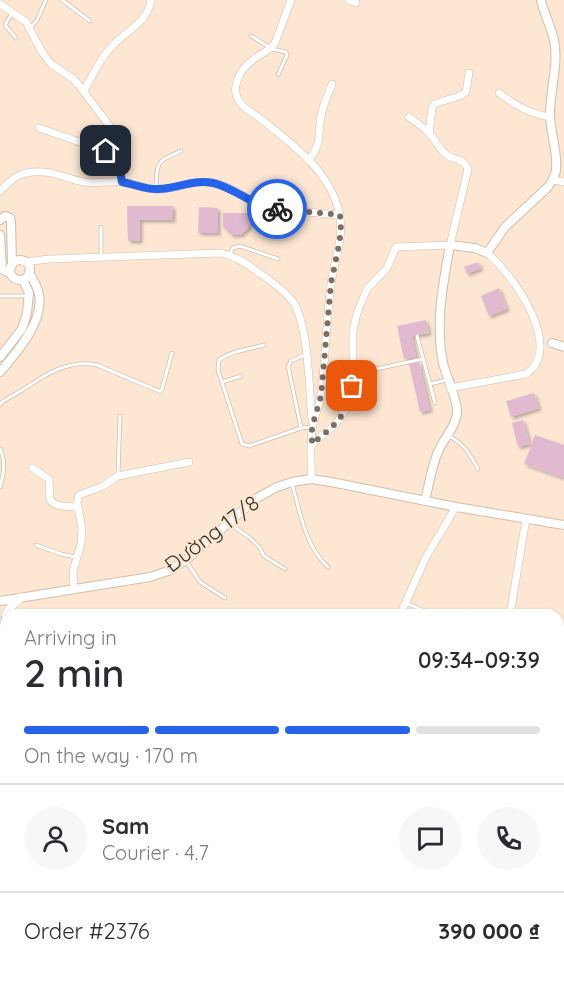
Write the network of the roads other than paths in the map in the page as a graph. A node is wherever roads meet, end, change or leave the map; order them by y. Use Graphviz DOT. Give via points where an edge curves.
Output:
graph roads {
  1 [pos="46,0"];
  2 [pos="62,0"];
  3 [pos="151,0"];
  4 [pos="291,0"];
  5 [pos="541,0"];
  6 [pos="0,4"];
  7 [pos="12,13"];
  8 [pos="90,21"];
  9 [pos="30,29"];
  10 [pos="251,36"];
  11 [pos="16,38"];
  12 [pos="272,49"];
  13 [pos="469,73"];
  14 [pos="278,75"];
  15 [pos="332,84"];
  16 [pos="84,91"];
  17 [pos="499,93"];
  18 [pos="409,117"];
  19 [pos="550,117"];
  20 [pos="39,128"];
  21 [pos="429,133"];
  22 [pos="181,151"];
  23 [pos="117,153"];
  24 [pos="309,160"];
  25 [pos="554,180"];
  26 [pos="122,182"];
  27 [pos="564,182"];
  28 [pos="156,189"];
  29 [pos="0,191"];
  30 [pos="340,215"];
  31 [pos="0,220"];
  32 [pos="101,227"];
  33 [pos="0,235"];
  34 [pos="450,245"];
  35 [pos="487,253"];
  36 [pos="230,254"];
  37 [pos="101,257"];
  38 [pos="278,259"];
  39 [pos="24,262"];
  40 [pos="11,269"];
  41 [pos="29,273"];
  42 [pos="23,280"];
  43 [pos="0,296"];
  44 [pos="29,296"];
  45 [pos="536,304"];
  46 [pos="550,333"];
  47 [pos="417,336"];
  48 [pos="264,345"];
  49 [pos="552,346"];
  50 [pos="564,347"];
  51 [pos="172,353"];
  52 [pos="307,354"];
  53 [pos="0,357"];
  54 [pos="423,359"];
  55 [pos="543,364"];
  56 [pos="376,369"];
  57 [pos="0,372"];
  58 [pos="240,376"];
  59 [pos="222,382"];
  60 [pos="430,384"];
  61 [pos="449,384"];
  62 [pos="435,402"];
  63 [pos="0,404"];
  64 [pos="120,416"];
  65 [pos="312,427"];
  66 [pos="301,428"];
  67 [pos="447,435"];
  68 [pos="312,444"];
  69 [pos="0,449"];
  70 [pos="189,462"];
  71 [pos="32,468"];
  72 [pos="478,469"];
  73 [pos="118,476"];
  74 [pos="311,480"];
  75 [pos="292,482"];
  76 [pos="0,487"];
  77 [pos="425,501"];
  78 [pos="77,507"];
  79 [pos="456,507"];
  80 [pos="526,519"];
  81 [pos="227,522"];
  82 [pos="564,525"];
  83 [pos="36,545"];
  84 [pos="77,557"];
  85 [pos="186,560"];
  86 [pos="328,567"];
  87 [pos="285,568"];
  88 [pos="74,589"];
  89 [pos="20,598"];
  90 [pos="225,598"];
  91 [pos="0,601"];
  92 [pos="406,603"];
  93 [pos="10,609"];
  94 [pos="403,609"];
  95 [pos="420,609"];
  96 [pos="511,609"];
  1 -- 9 [label="lane"];
  2 -- 8 [label="lane"];
  3 -- 16 [label="street" via="145,17 115,43"];
  4 -- 12 [label="street"];
  5 -- 19 [label="street" via="554,41"];
  6 -- 7 [label="street"];
  7 -- 9 [label="street"];
  7 -- 11 [label="lane" via="5,25"];
  9 -- 16 [label="street" via="51,64"];
  10 -- 12 [label="lane"];
  12 -- 14 [label="lane" via="287,55"];
  12 -- 24 [label="street" via="243,69 236,84 236,96 242,106"];
  13 -- 21 [label="street" via="466,92 434,104"];
  15 -- 24 [label="street" via="321,117 319,145"];
  16 -- 23 [label="street" via="115,136"];
  17 -- 19 [label="street" via="520,108"];
  18 -- 21 [label="street"];
  19 -- 25 [label="street" via="556,157"];
  20 -- 23 [label="street"];
  21 -- 34 [label="street" via="442,151 468,169"];
  22 -- 28 [label="lane" via="157,165"];
  23 -- 26 [label="street"];
  24 -- 30 [label="street" via="328,184"];
  25 -- 27 [label="street"];
  25 -- 35 [label="street" via="504,227"];
  26 -- 28 [label="street"];
  26 -- 29 [label="street" via="83,182 48,172 27,172 13,178"];
  28 -- 30 [label="street" via="201,181 233,190 273,209"];
  30 -- 65 [label="street" via="321,396"];
  31 -- 40 [label="street" via="5,216 11,221"];
  32 -- 37 [label="lane"];
  33 -- 40 [label="street" via="2,268"];
  34 -- 35 [label="street"];
  34 -- 61 [label="street" via="439,329"];
  34 -- 68 [label="street" via="396,247 387,268 367,290 357,313 352,331 354,369 346,409 335,425"];
  35 -- 45 [label="street" via="523,286"];
  36 -- 37 [label="street"];
  36 -- 38 [label="lane" via="240,246"];
  36 -- 52 [label="street" via="295,304"];
  37 -- 39 [label="street"];
  39 -- 40 [label="street" via="16,261"];
  39 -- 41 [label="street"];
  40 -- 42 [label="street" via="16,280"];
  41 -- 42 [label="street"];
  41 -- 57 [label="street" via="39,294 35,321"];
  42 -- 44 [label="street"];
  43 -- 44 [label="lane"];
  44 -- 53 [label="street" via="22,328"];
  46 -- 49 [label="street"];
  47 -- 54 [label="lane"];
  48 -- 59 [label="lane" via="222,357 218,370"];
  49 -- 50 [label="street"];
  51 -- 63 [label="lane" via="161,392 86,363 63,366"];
  52 -- 65 [label="street"];
  52 -- 66 [label="lane" via="288,366"];
  54 -- 56 [label="lane"];
  54 -- 60 [label="lane"];
  55 -- 61 [label="street" via="526,374"];
  58 -- 59 [label="lane"];
  59 -- 66 [label="lane" via="242,444 247,447"];
  60 -- 61 [label="lane"];
  60 -- 62 [label="lane"];
  61 -- 67 [label="street" via="458,409"];
  64 -- 73 [label="lane"];
  65 -- 66 [label="lane"];
  65 -- 68 [label="street"];
  67 -- 72 [label="lane" via="464,446"];
  67 -- 77 [label="street" via="434,463"];
  68 -- 74 [label="street"];
  69 -- 76 [label="lane" via="4,465"];
  70 -- 73 [label="street"];
  71 -- 78 [label="street" via="48,477 51,503"];
  73 -- 78 [label="street" via="79,495"];
  74 -- 75 [label="street, Đường 17/8"];
  74 -- 77 [label="street, Đường 17/8"];
  75 -- 81 [label="street, Đường 17/8" via="257,498"];
  75 -- 86 [label="lane" via="310,543"];
  77 -- 79 [label="street, Đường 17/8"];
  78 -- 84 [label="street" via="82,528"];
  79 -- 80 [label="street, Đường 17/8"];
  79 -- 92 [label="street" via="426,557"];
  80 -- 82 [label="street, Đường 17/8"];
  80 -- 96 [label="street"];
  81 -- 85 [label="street, Đường 17/8"];
  81 -- 87 [label="lane" via="250,538 264,556"];
  83 -- 84 [label="lane"];
  84 -- 88 [label="street"];
  85 -- 88 [label="street, Đường 17/8" via="150,577"];
  85 -- 90 [label="lane" via="200,582"];
  88 -- 89 [label="street, Đường 17/8"];
  89 -- 91 [label="street, Đường 17/8"];
  89 -- 93 [label="main road"];
  92 -- 94 [label="street"];
  92 -- 95 [label="lane"];
}
